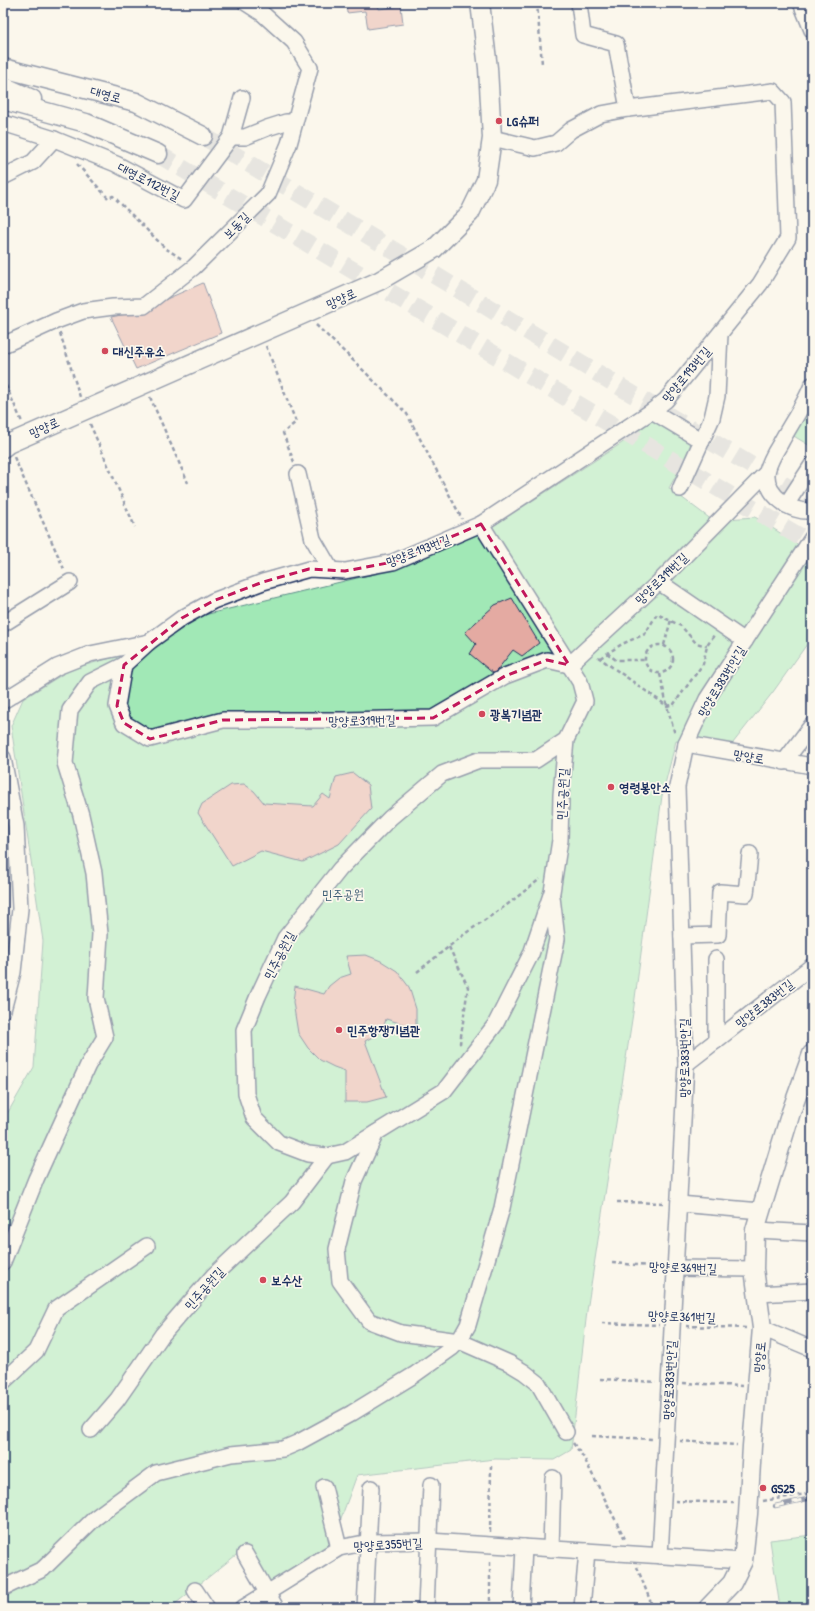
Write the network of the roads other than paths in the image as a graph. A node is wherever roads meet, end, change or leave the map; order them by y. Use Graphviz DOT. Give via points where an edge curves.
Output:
graph roads {
  1 [pos="246,3"];
  2 [pos="480,3"];
  3 [pos="579,3"];
  4 [pos="801,3"];
  5 [pos="812,30"];
  6 [pos="3,68"];
  7 [pos="3,86"];
  8 [pos="242,98"];
  9 [pos="3,100"];
  10 [pos="628,109"];
  11 [pos="295,122"];
  12 [pos="3,123"];
  13 [pos="86,123"];
  14 [pos="203,136"];
  15 [pos="231,137"];
  16 [pos="492,138"];
  17 [pos="54,139"];
  18 [pos="158,154"];
  19 [pos="3,177"];
  20 [pos="720,334"];
  21 [pos="3,345"];
  22 [pos="812,385"];
  23 [pos="652,411"];
  24 [pos="702,441"];
  25 [pos="6,446"];
  26 [pos="812,465"];
  27 [pos="767,472"];
  28 [pos="298,474"];
  29 [pos="680,489"];
  30 [pos="786,505"];
  31 [pos="812,511"];
  32 [pos="474,527"];
  33 [pos="812,538"];
  34 [pos="331,570"];
  35 [pos="70,582"];
  36 [pos="659,582"];
  37 [pos="3,624"];
  38 [pos="745,641"];
  39 [pos="148,642"];
  40 [pos="569,664"];
  41 [pos="124,665"];
  42 [pos="3,701"];
  43 [pos="812,724"];
  44 [pos="566,740"];
  45 [pos="686,744"];
  46 [pos="3,758"];
  47 [pos="784,762"];
  48 [pos="812,766"];
  49 [pos="750,854"];
  50 [pos="552,892"];
  51 [pos="682,936"];
  52 [pos="716,959"];
  53 [pos="812,966"];
  54 [pos="4,1003"];
  55 [pos="716,1041"];
  56 [pos="812,1054"];
  57 [pos="686,1064"];
  58 [pos="376,1132"];
  59 [pos="327,1156"];
  60 [pos="679,1204"];
  61 [pos="761,1211"];
  62 [pos="755,1230"];
  63 [pos="812,1233"];
  64 [pos="147,1246"];
  65 [pos="3,1262"];
  66 [pos="675,1268"];
  67 [pos="754,1269"];
  68 [pos="812,1291"];
  69 [pos="758,1294"];
  70 [pos="762,1328"];
  71 [pos="459,1341"];
  72 [pos="812,1348"];
  73 [pos="3,1382"];
  74 [pos="91,1430"];
  75 [pos="566,1432"];
  76 [pos="553,1478"];
  77 [pos="431,1485"];
  78 [pos="324,1487"];
  79 [pos="371,1488"];
  80 [pos="429,1541"];
  81 [pos="369,1542"];
  82 [pos="524,1547"];
  83 [pos="339,1548"];
  84 [pos="551,1549"];
  85 [pos="586,1551"];
  86 [pos="246,1554"];
  87 [pos="660,1556"];
  88 [pos="743,1561"];
  89 [pos="3,1588"];
  90 [pos="195,1590"];
  91 [pos="267,1593"];
  92 [pos="207,1608"];
  93 [pos="243,1608"];
  94 [pos="276,1608"];
  95 [pos="365,1608"];
  96 [pos="426,1608"];
  97 [pos="521,1608"];
  98 [pos="582,1608"];
  99 [pos="708,1608"];
  1 -- 11 [label="street, 보동길" via="294,42 310,68"];
  2 -- 16 [label="main road, 망양로" via="488,68"];
  3 -- 10 [label="street" via="583,35 616,44"];
  4 -- 5 [label="street"];
  6 -- 14 [label="main road, 대영로" via="136,102"];
  7 -- 13 [label="main road"];
  8 -- 15 [label="street, 대영로112번길"];
  9 -- 13 [label="main road"];
  10 -- 16 [label="street, 망양로193번길" via="601,114 571,130 556,144 535,148"];
  10 -- 20 [label="street, 망양로193번길" via="773,91 783,102 788,238 760,284"];
  11 -- 15 [label="street" via="286,122 245,137"];
  11 -- 21 [label="street, 보동길" via="289,144 268,194 194,267 144,306 83,311"];
  12 -- 17 [label="street, 대영로112번길"];
  13 -- 18 [label="main road"];
  15 -- 17 [label="street, 대영로112번길" via="184,200 116,164"];
  16 -- 25 [label="main road, 망양로" via="486,180 470,213 434,249 380,281"];
  17 -- 19 [label="street" via="33,162"];
  20 -- 23 [label="street, 망양로193번길" via="666,400"];
  20 -- 24 [label="street" via="717,396 712,418"];
  22 -- 27 [label="street"];
  23 -- 24 [label="street"];
  23 -- 32 [label="street, 망양로193번길"];
  24 -- 29 [label="street"];
  26 -- 30 [label="street"];
  27 -- 30 [label="street" via="772,492"];
  27 -- 36 [label="street, 망양로319번길"];
  28 -- 34 [label="street" via="313,539"];
  30 -- 31 [label="street" via="797,510"];
  32 -- 34 [label="street, 망양로193번길" via="393,562 345,571"];
  32 -- 40 [label="street, 민주공원길"];
  33 -- 38 [label="street, 망양로383번안길"];
  34 -- 39 [label="street, 망양로193번길" via="309,569 263,582 214,601 182,618"];
  35 -- 37 [label="street"];
  36 -- 38 [label="street"];
  36 -- 40 [label="street, 망양로319번길"];
  38 -- 45 [label="street, 망양로383번안길" via="707,699"];
  39 -- 41 [label="street"];
  39 -- 42 [label="street" via="90,654 57,668"];
  40 -- 41 [label="street, 망양로319번길" via="547,660 505,676 433,718 223,720 150,739 124,723 117,706"];
  40 -- 44 [label="street, 민주공원길" via="580,682 584,701"];
  41 -- 65 [label="street" via="90,682 70,710 65,763 81,815 94,873 100,934 96,998 105,1037 88,1065 36,1179"];
  43 -- 47 [label="street"];
  44 -- 50 [label="street, 민주공원길" via="560,840"];
  44 -- 59 [label="street, 민주공원길" via="536,760 479,760 442,774 390,818 340,869 285,938 244,1030 246,1094 254,1118 279,1143 308,1154"];
  45 -- 47 [label="street, 망양로"];
  45 -- 51 [label="street, 망양로383번안길" via="677,787"];
  46 -- 54 [label="street" via="16,826 20,909 13,972"];
  47 -- 48 [label="street, 망양로"];
  49 -- 51 [label="street" via="746,894 720,892 718,936"];
  50 -- 58 [label="street, 민주공원길" via="531,954 495,1025 444,1091"];
  50 -- 71 [label="street" via="557,939 502,1208 468,1325"];
  51 -- 57 [label="street, 망양로383번안길"];
  52 -- 55 [label="street, 망양로383번길"];
  53 -- 55 [label="street, 망양로383번길"];
  55 -- 57 [label="street, 망양로383번길"];
  56 -- 61 [label="main road, 망양로" via="791,1112"];
  57 -- 60 [label="street, 망양로383번안길"];
  58 -- 59 [label="street, 민주공원길" via="345,1152"];
  58 -- 71 [label="street" via="354,1181 337,1249 340,1281 369,1321 400,1333"];
  59 -- 74 [label="street, 민주공원길" via="292,1202 214,1275 162,1335 117,1400"];
  60 -- 61 [label="street"];
  60 -- 66 [label="street, 망양로383번안길"];
  61 -- 62 [label="main road, 망양로"];
  62 -- 63 [label="street"];
  62 -- 67 [label="main road, 망양로"];
  64 -- 73 [label="street" via="56,1309 36,1351"];
  66 -- 67 [label="street, 망양로369번길"];
  66 -- 87 [label="street, 망양로383번안길"];
  67 -- 69 [label="main road, 망양로"];
  68 -- 69 [label="street"];
  69 -- 70 [label="main road, 망양로"];
  70 -- 72 [label="street"];
  70 -- 88 [label="main road, 망양로"];
  71 -- 75 [label="street" via="524,1372 538,1384"];
  71 -- 89 [label="street" via="414,1375 297,1443 283,1449 231,1454 156,1473 95,1518 43,1569"];
  76 -- 84 [label="street"];
  77 -- 80 [label="street"];
  78 -- 83 [label="street"];
  79 -- 81 [label="street"];
  80 -- 81 [label="street, 망양로355번길"];
  80 -- 82 [label="street, 망양로355번길"];
  80 -- 96 [label="street"];
  81 -- 83 [label="street, 망양로355번길"];
  81 -- 95 [label="street"];
  82 -- 84 [label="street, 망양로355번길"];
  82 -- 97 [label="street"];
  83 -- 91 [label="street, 망양로355번길"];
  84 -- 85 [label="street, 망양로355번길"];
  85 -- 87 [label="street, 망양로355번길"];
  85 -- 98 [label="street"];
  86 -- 91 [label="street"];
  87 -- 88 [label="street, 망양로355번길"];
  88 -- 99 [label="main road, 망양로" via="732,1583"];
  90 -- 92 [label="street"];
  91 -- 93 [label="street, 망양로355번길"];
  91 -- 94 [label="street"];
}
